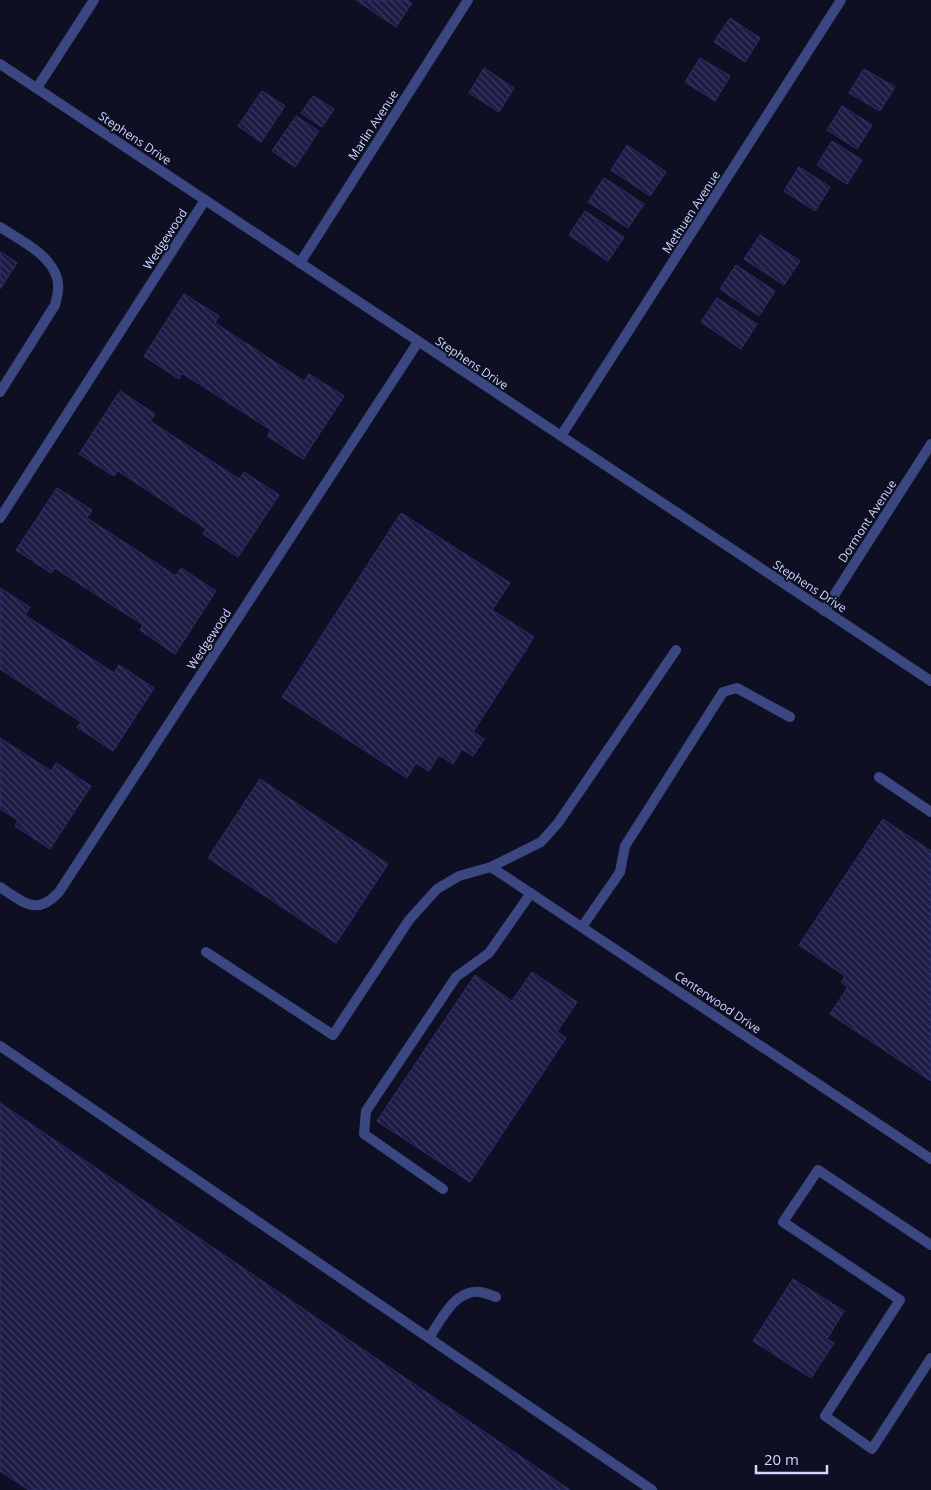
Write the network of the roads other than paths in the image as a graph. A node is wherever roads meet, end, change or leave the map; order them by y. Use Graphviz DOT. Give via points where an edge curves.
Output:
graph roads {
  1 [pos="94,0"];
  2 [pos="468,0"];
  3 [pos="841,0"];
  4 [pos="0,64"];
  5 [pos="37,88"];
  6 [pos="205,200"];
  7 [pos="0,227"];
  8 [pos="300,263"];
  9 [pos="418,342"];
  10 [pos="0,392"];
  11 [pos="561,436"];
  12 [pos="931,444"];
  13 [pos="0,518"];
  14 [pos="824,611"];
  15 [pos="676,650"];
  16 [pos="931,681"];
  17 [pos="790,717"];
  18 [pos="879,777"];
  19 [pos="931,812"];
  20 [pos="491,867"];
  21 [pos="0,887"];
  22 [pos="530,893"];
  23 [pos="582,926"];
  24 [pos="206,952"];
  25 [pos="0,1046"];
  26 [pos="931,1159"];
  27 [pos="444,1189"];
  28 [pos="931,1245"];
  29 [pos="496,1297"];
  30 [pos="429,1338"];
  31 [pos="931,1358"];
  32 [pos="652,1490"];
  1 -- 5 [label="street"];
  2 -- 8 [label="street, Marlin Avenue"];
  3 -- 11 [label="street, Methuen Avenue"];
  4 -- 5 [label="street, Stephens Drive"];
  5 -- 6 [label="street, Stephens Drive"];
  6 -- 8 [label="street, Stephens Drive"];
  6 -- 13 [label="street, Wedgewood"];
  7 -- 10 [label="street" via="49,263 58,279 55,305"];
  8 -- 9 [label="street, Stephens Drive"];
  9 -- 11 [label="street, Stephens Drive"];
  9 -- 21 [label="street, Wedgewood" via="59,892 43,905 32,906"];
  11 -- 14 [label="street, Stephens Drive"];
  12 -- 14 [label="street, Dormont Avenue"];
  14 -- 16 [label="street, Stephens Drive"];
  15 -- 20 [label="street" via="542,842"];
  17 -- 23 [label="street" via="737,688 723,692 625,846 620,872"];
  18 -- 19 [label="street"];
  20 -- 22 [label="street, Centerwood Drive"];
  20 -- 24 [label="street" via="459,876 437,889 409,920 332,1035"];
  22 -- 23 [label="street, Centerwood Drive"];
  22 -- 27 [label="street" via="489,953 456,977 366,1111 364,1134"];
  23 -- 26 [label="street, Centerwood Drive"];
  25 -- 30 [label="street"];
  28 -- 31 [label="street" via="818,1170 783,1222 900,1300 825,1416 872,1449"];
  29 -- 30 [label="street" via="480,1292 465,1294 451,1306"];
  30 -- 32 [label="street"];
}
